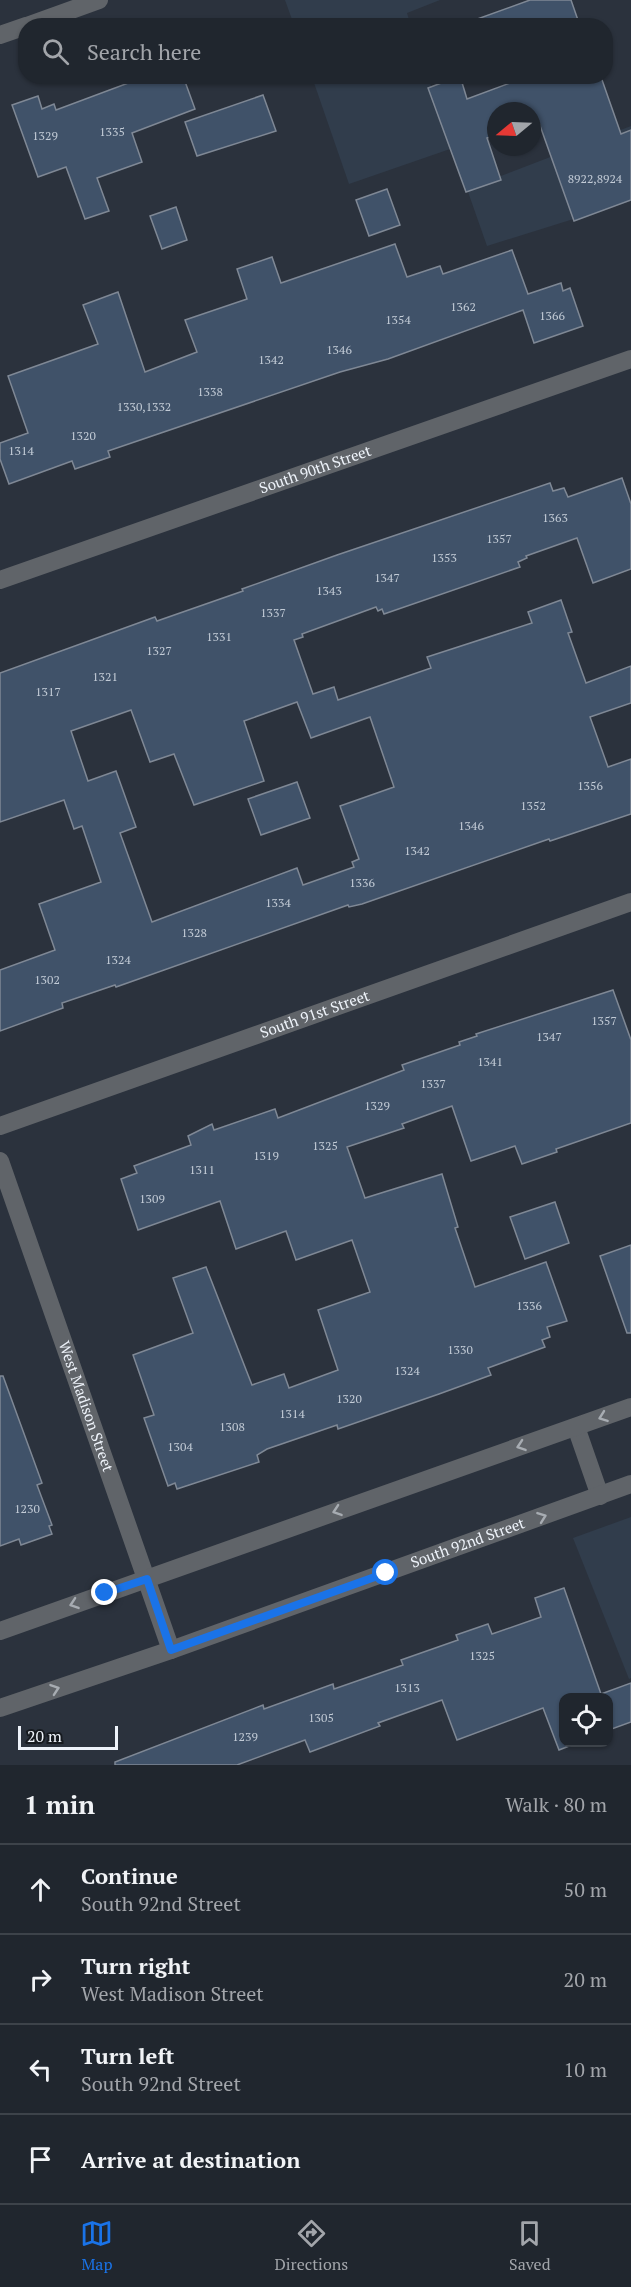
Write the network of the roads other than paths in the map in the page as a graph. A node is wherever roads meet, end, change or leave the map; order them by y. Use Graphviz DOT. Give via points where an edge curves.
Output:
graph roads {
  1 [pos="99,0"];
  2 [pos="48,18"];
  3 [pos="18,29"];
  4 [pos="0,35"];
  5 [pos="631,359"];
  6 [pos="0,580"];
  7 [pos="631,902"];
  8 [pos="0,1126"];
  9 [pos="0,1161"];
  10 [pos="631,1407"];
  11 [pos="576,1427"];
  12 [pos="631,1484"];
  13 [pos="600,1496"];
  14 [pos="147,1579"];
  15 [pos="0,1630"];
  16 [pos="171,1650"];
  17 [pos="0,1708"];
  1 -- 2 [label="street"];
  3 -- 4 [label="street"];
  5 -- 6 [label="street, South 90th Street"];
  7 -- 8 [label="street, South 91st Street"];
  9 -- 14 [label="street, West Madison Street"];
  10 -- 11 [label="street, one-way"];
  11 -- 13 [label="street"];
  11 -- 14 [label="street, one-way"];
  12 -- 13 [label="street, South 92nd Street"];
  16 -- 13 [label="street, South 92nd Street, one-way"];
  14 -- 15 [label="street, one-way"];
  14 -- 16 [label="street, West Madison Street"];
  17 -- 16 [label="street, South 92nd Street, one-way"];
}
